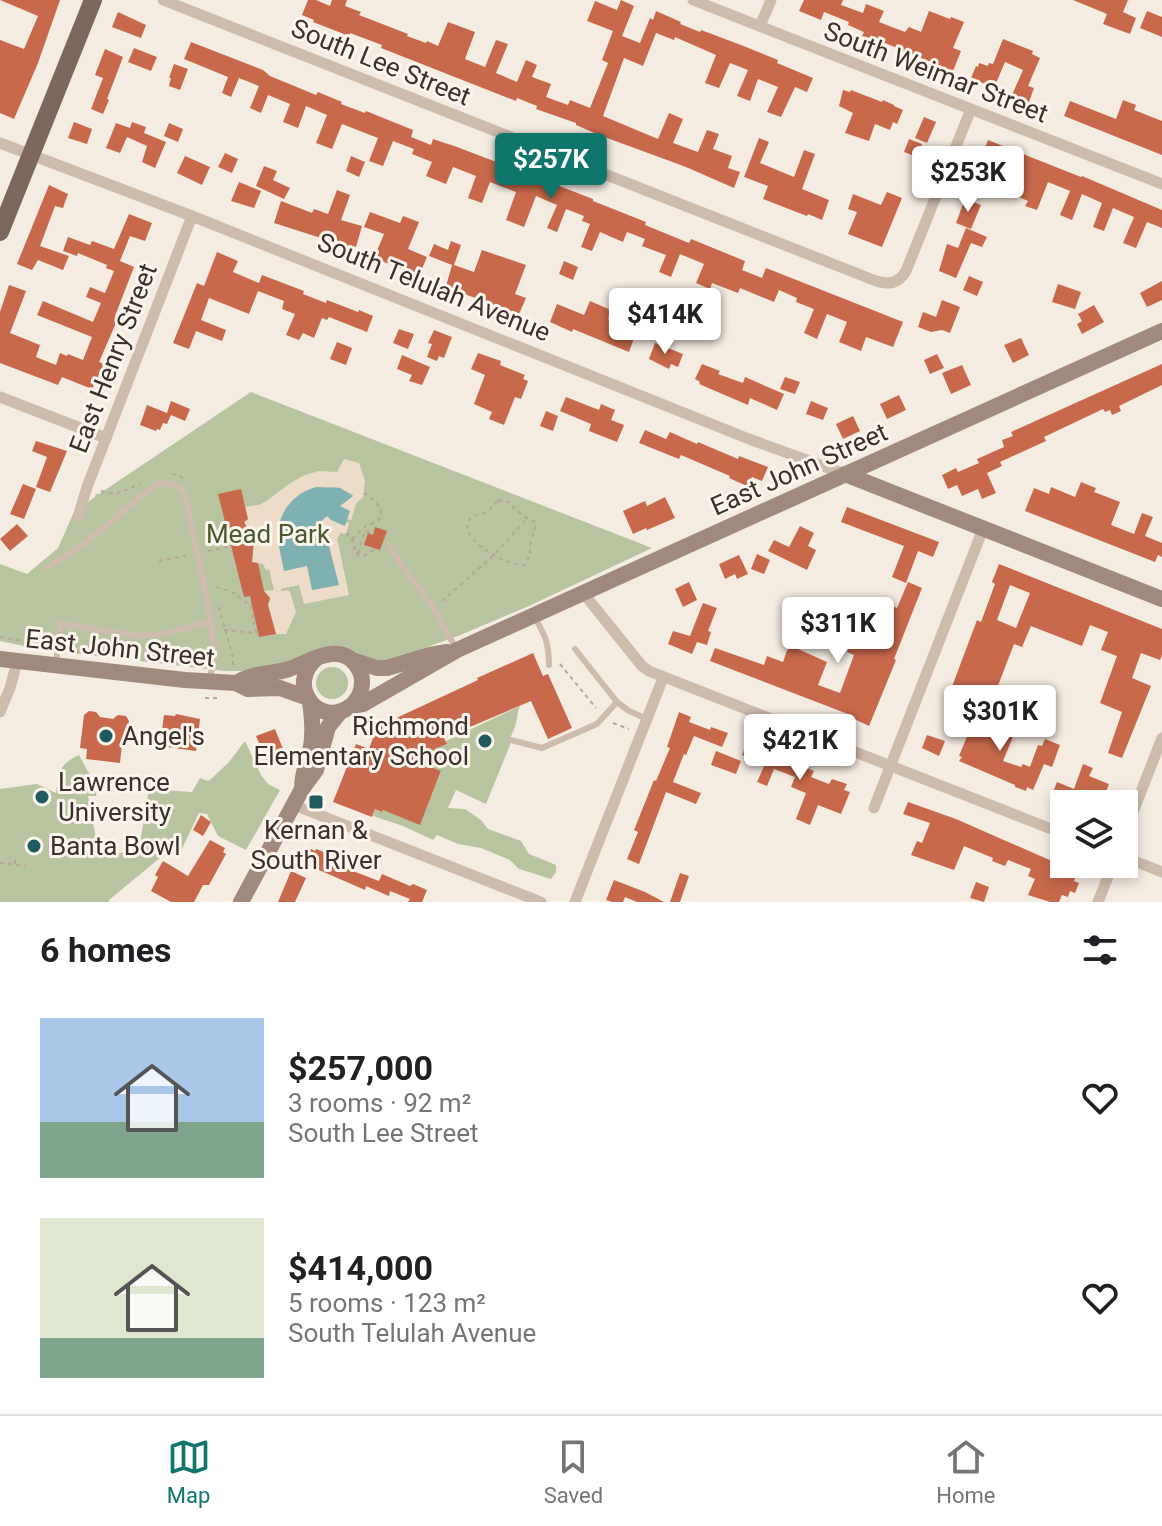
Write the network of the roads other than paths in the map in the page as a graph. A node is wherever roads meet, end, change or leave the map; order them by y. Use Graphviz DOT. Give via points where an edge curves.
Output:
graph roads {
  1 [pos="93,0"];
  2 [pos="163,0"];
  3 [pos="693,0"];
  4 [pos="771,0"];
  5 [pos="760,26"];
  6 [pos="971,109"];
  7 [pos="0,143"];
  8 [pos="31,155"];
  9 [pos="1162,184"];
  10 [pos="192,216"];
  11 [pos="0,232"];
  12 [pos="1162,331"];
  13 [pos="0,397"];
  14 [pos="106,438"];
  15 [pos="845,474"];
  16 [pos="78,517"];
  17 [pos="983,529"];
  18 [pos="389,545"];
  19 [pos="47,568"];
  20 [pos="584,594"];
  21 [pos="1162,599"];
  22 [pos="534,616"];
  23 [pos="211,621"];
  24 [pos="575,649"];
  25 [pos="457,650"];
  26 [pos="317,658"];
  27 [pos="8,660"];
  28 [pos="352,660"];
  29 [pos="56,665"];
  30 [pos="549,665"];
  31 [pos="234,675"];
  32 [pos="663,678"];
  33 [pos="210,682"];
  34 [pos="309,699"];
  35 [pos="617,702"];
  36 [pos="345,709"];
  37 [pos="0,712"];
  38 [pos="647,719"];
  39 [pos="1162,738"];
  40 [pos="511,740"];
  41 [pos="890,766"];
  42 [pos="302,789"];
  43 [pos="1138,799"];
  44 [pos="294,805"];
  45 [pos="874,808"];
  46 [pos="1050,829"];
  47 [pos="1138,863"];
  48 [pos="1162,872"];
  49 [pos="1107,878"];
  50 [pos="241,902"];
  51 [pos="541,902"];
  52 [pos="575,902"];
  53 [pos="1098,902"];
  1 -- 8 [label="main road"];
  2 -- 6 [label="street, South Lee Street" via="885,284 906,271"];
  3 -- 5 [label="street, South Weimar Street"];
  4 -- 5 [label="street"];
  5 -- 6 [label="street, South Weimar Street"];
  6 -- 9 [label="street, South Weimar Street"];
  7 -- 8 [label="street, South Telulah Avenue"];
  8 -- 10 [label="street, South Telulah Avenue"];
  8 -- 11 [label="main road"];
  10 -- 14 [label="street, East Henry Street"];
  10 -- 15 [label="street, South Telulah Avenue"];
  12 -- 15 [label="street, East John Street"];
  13 -- 14 [label="street"];
  14 -- 16 [label="street, East Henry Street"];
  15 -- 17 [label="street, South Telulah Avenue"];
  15 -- 20 [label="street, East John Street"];
  17 -- 21 [label="street, South Telulah Avenue"];
  17 -- 41 [label="street"];
  18 -- 25 [label="lane"];
  19 -- 23 [label="lane" via="155,485 177,485 184,492"];
  20 -- 22 [label="street, East John Street"];
  20 -- 32 [label="street" via="642,666"];
  22 -- 25 [label="street, East John Street"];
  22 -- 30 [label="lane" via="546,638"];
  23 -- 29 [label="lane" via="139,636 60,624"];
  23 -- 33 [label="lane" via="215,652"];
  24 -- 35 [label="lane"];
  25 -- 28 [label="street, East John Street" via="383,669"];
  25 -- 36 [label="street, East John Street"];
  26 -- 28 [label="street" via="335,653"];
  26 -- 31 [label="street, East John Street" via="288,669"];
  26 -- 34 [label="street" via="304,680"];
  27 -- 29 [label="street, East John Street"];
  27 -- 37 [label="street" via="10,688"];
  28 -- 36 [label="street" via="362,675 361,693"];
  29 -- 33 [label="street, East John Street"];
  31 -- 33 [label="street, East John Street"];
  31 -- 34 [label="street, East John Street" via="248,689 280,688"];
  32 -- 38 [label="street"];
  32 -- 41 [label="street"];
  34 -- 36 [label="street" via="324,711"];
  34 -- 42 [label="street" via="313,735"];
  35 -- 38 [label="lane"];
  35 -- 40 [label="lane" via="597,724 542,748"];
  36 -- 42 [label="street" via="328,727 316,770"];
  38 -- 52 [label="street"];
  39 -- 43 [label="street"];
  41 -- 45 [label="street"];
  41 -- 46 [label="street"];
  42 -- 44 [label="street"];
  44 -- 50 [label="street"];
  44 -- 51 [label="street"];
  47 -- 48 [label="street"];
  49 -- 53 [label="street"];
}
